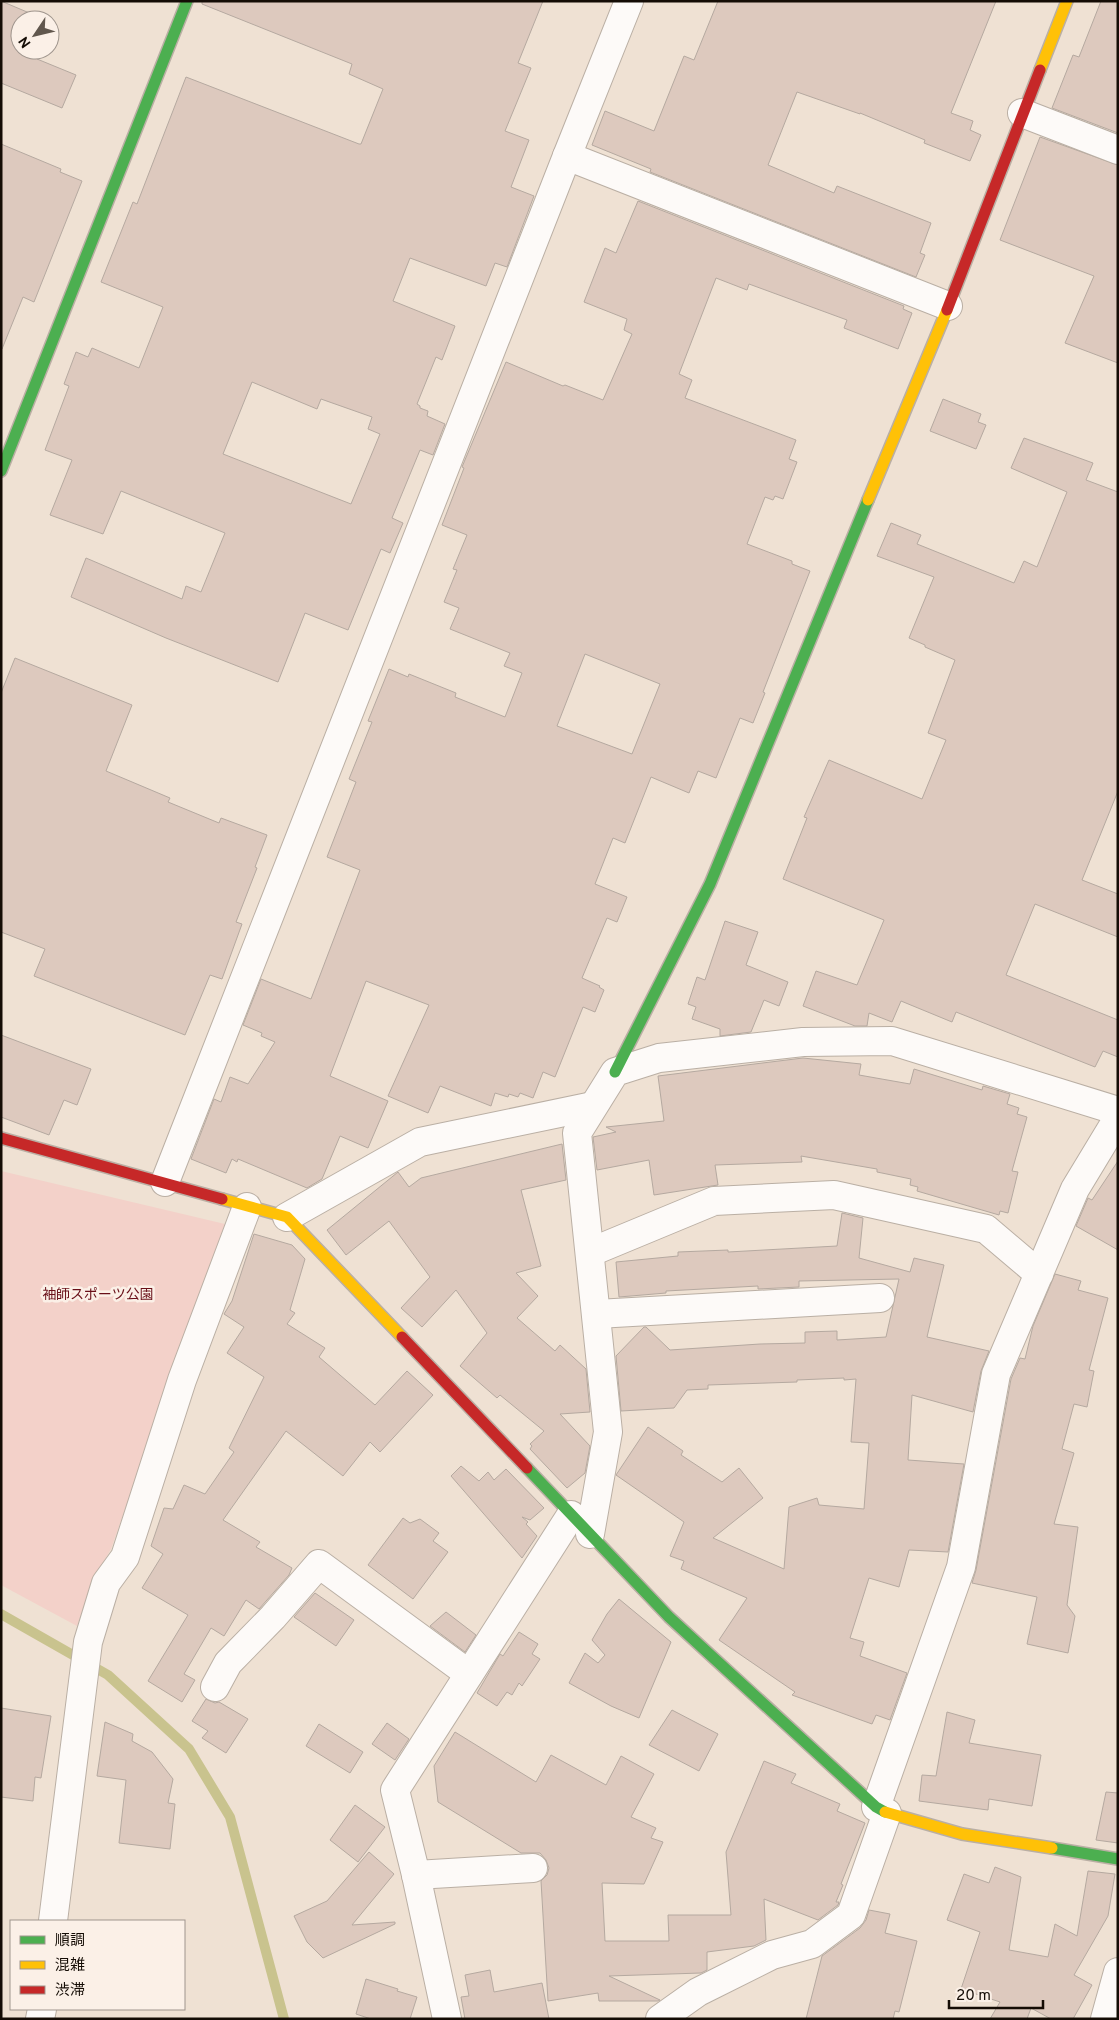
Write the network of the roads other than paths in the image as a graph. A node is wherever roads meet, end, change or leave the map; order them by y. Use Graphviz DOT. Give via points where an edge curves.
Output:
graph roads {
  1 [pos="188,1"];
  2 [pos="629,1"];
  3 [pos="1067,1"];
  4 [pos="1022,113"];
  5 [pos="1118,150"];
  6 [pos="567,156"];
  7 [pos="948,306"];
  8 [pos="1,470"];
  9 [pos="615,1072"];
  10 [pos="593,1106"];
  11 [pos="1118,1111"];
  12 [pos="1118,1118"];
  13 [pos="1,1138"];
  14 [pos="165,1182"];
  15 [pos="247,1207"];
  16 [pos="286,1217"];
  17 [pos="591,1252"];
  18 [pos="1039,1274"];
  19 [pos="880,1298"];
  20 [pos="597,1314"];
  21 [pos="581,1525"];
  22 [pos="469,1674"];
  23 [pos="215,1686"];
  24 [pos="881,1810"];
  25 [pos="1118,1859"];
  26 [pos="533,1868"];
  27 [pos="416,1875"];
  28 [pos="53,1920"];
  29 [pos="1118,1972"];
  30 [pos="447,2019"];
  31 [pos="660,2019"];
  32 [pos="1105,2019"];
  1 -- 8 [label="street"];
  2 -- 6 [label="street"];
  3 -- 4 [label="street"];
  4 -- 5 [label="street"];
  4 -- 7 [label="street"];
  6 -- 7 [label="street"];
  6 -- 14 [label="street"];
  7 -- 9 [label="street" via="710,884"];
  9 -- 10 [label="street"];
  9 -- 11 [label="street" via="659,1058 794,1043 892,1041"];
  10 -- 16 [label="street" via="420,1142"];
  10 -- 17 [label="street" via="577,1133"];
  12 -- 18 [label="street" via="1075,1189"];
  13 -- 14 [label="street"];
  14 -- 15 [label="street"];
  15 -- 16 [label="street"];
  15 -- 28 [label="street" via="182,1380 125,1557 106,1583 88,1642"];
  16 -- 21 [label="street"];
  17 -- 18 [label="street" via="714,1201 834,1195 986,1229"];
  17 -- 20 [label="street"];
  18 -- 24 [label="street" via="996,1374 961,1567"];
  19 -- 20 [label="street"];
  20 -- 21 [label="street" via="608,1432"];
  21 -- 22 [label="street"];
  21 -- 24 [label="street" via="669,1617"];
  22 -- 23 [label="street" via="319,1564 228,1664"];
  22 -- 27 [label="street" via="395,1790"];
  24 -- 25 [label="street" via="962,1834"];
  24 -- 31 [label="street" via="851,1915 812,1944 772,1954 698,1992"];
  26 -- 27 [label="street"];
  27 -- 30 [label="street"];
  29 -- 32 [label="street"];
}
